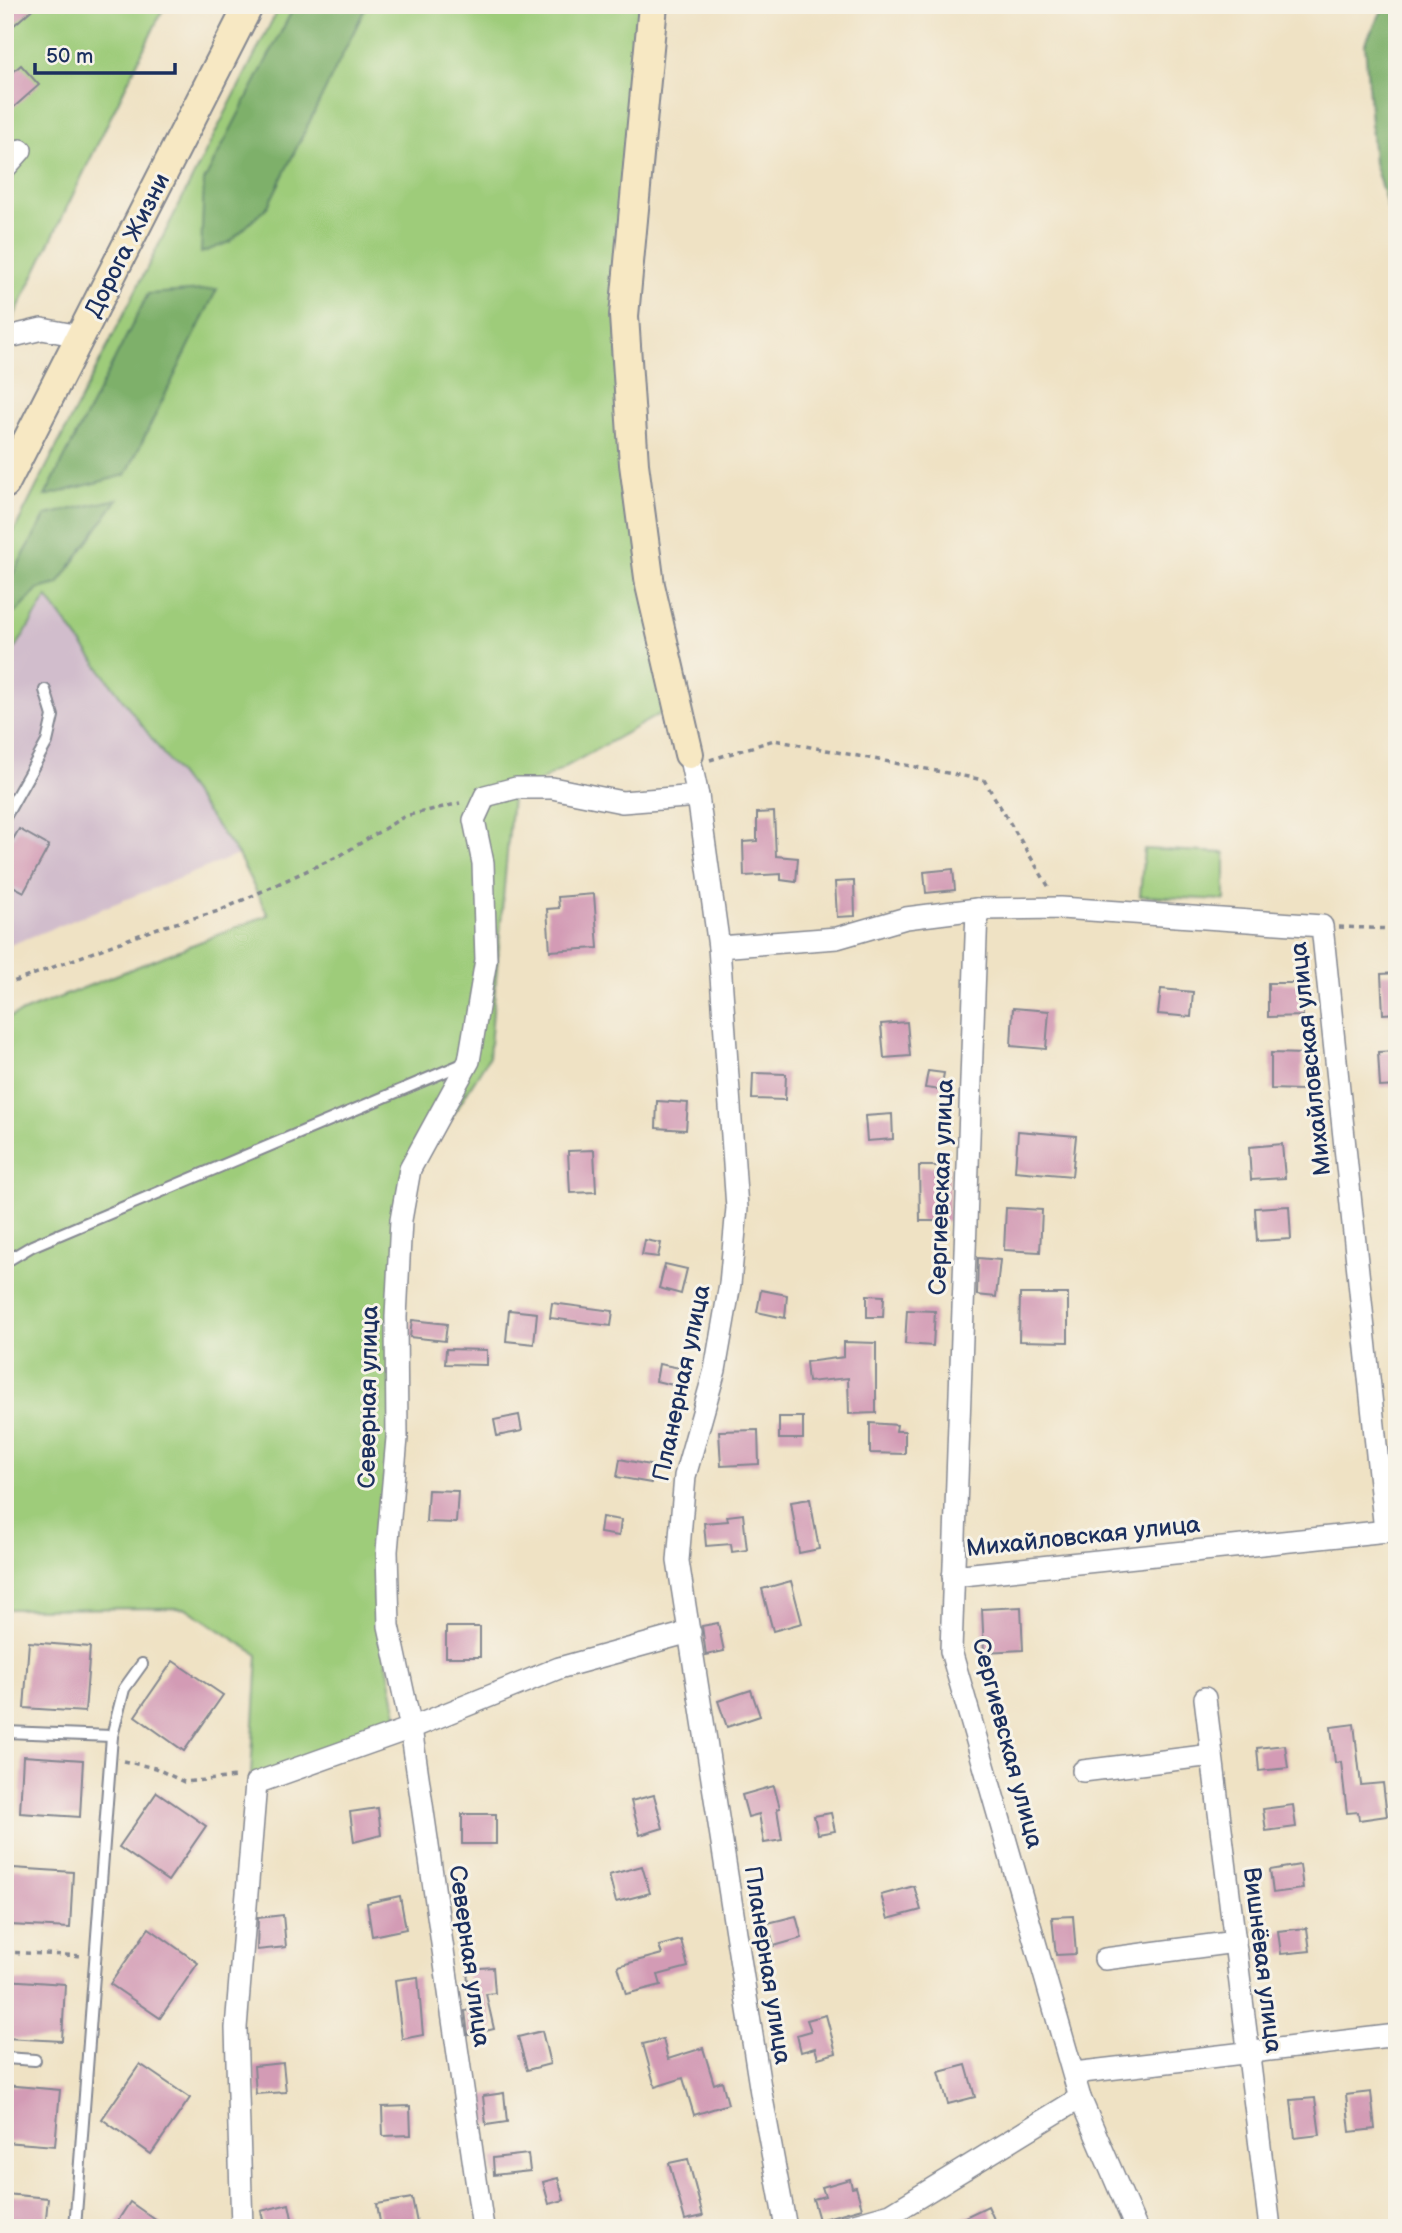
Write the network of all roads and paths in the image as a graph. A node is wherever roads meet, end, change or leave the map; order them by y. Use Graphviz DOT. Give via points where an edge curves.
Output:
graph roads {
  1 [pos="249,5"];
  2 [pos="653,5"];
  3 [pos="21,150"];
  4 [pos="5,168"];
  5 [pos="80,336"];
  6 [pos="5,338"];
  7 [pos="5,484"];
  8 [pos="45,690"];
  9 [pos="690,760"];
  10 [pos="485,796"];
  11 [pos="698,796"];
  12 [pos="5,817"];
  13 [pos="1061,908"];
  14 [pos="977,909"];
  15 [pos="1322,926"];
  16 [pos="1397,929"];
  17 [pos="719,947"];
  18 [pos="5,985"];
  19 [pos="469,1061"];
  20 [pos="5,1262"];
  21 [pos="1391,1531"];
  22 [pos="953,1576"];
  23 [pos="690,1632"];
  24 [pos="142,1664"];
  25 [pos="1205,1698"];
  26 [pos="411,1728"];
  27 [pos="5,1732"];
  28 [pos="112,1736"];
  29 [pos="1212,1755"];
  30 [pos="122,1760"];
  31 [pos="1083,1772"];
  32 [pos="237,1777"];
  33 [pos="1235,1942"];
  34 [pos="5,1952"];
  35 [pos="95,1957"];
  36 [pos="1105,1959"];
  37 [pos="1397,2035"];
  38 [pos="1248,2052"];
  39 [pos="5,2058"];
  40 [pos="35,2060"];
  41 [pos="1079,2072"];
  42 [pos="1080,2098"];
  43 [pos="75,2228"];
  44 [pos="242,2228"];
  45 [pos="483,2228"];
  46 [pos="786,2228"];
  47 [pos="840,2228"];
  48 [pos="1136,2228"];
  49 [pos="1270,2228"];
  1 -- 5 [label="street, Дорога Жизни"];
  2 -- 9 [label="street" via="624,316 634,464 650,585"];
  3 -- 4 [label="street"];
  5 -- 6 [label="street" via="42,329"];
  5 -- 7 [label="street, Дорога Жизни"];
  8 -- 12 [label="lane" via="52,716 47,742"];
  9 -- 11 [label="street, Планерная улица"];
  9 -- 13 [label="path" via="774,740 984,780"];
  10 -- 11 [label="street" via="516,788 552,788 622,802"];
  10 -- 18 [label="path" via="405,816 341,855 219,911 158,928"];
  10 -- 19 [label="street, Северная улица" via="474,820 483,863 486,960"];
  11 -- 17 [label="street, Планерная улица"];
  13 -- 14 [label="street, Михайловская улица"];
  13 -- 15 [label="street, Михайловская улица"];
  14 -- 17 [label="street, Михайловская улица" via="906,918 837,938"];
  14 -- 22 [label="street, Сергиевская улица"];
  15 -- 16 [label="path"];
  15 -- 21 [label="street, Михайловская улица"];
  17 -- 23 [label="street, Планерная улица" via="737,1208 715,1370 685,1476 678,1561"];
  19 -- 20 [label="lane" via="32,1246"];
  19 -- 26 [label="street, Северная улица" via="410,1169 401,1220 397,1438 387,1551 389,1626"];
  21 -- 22 [label="street, Михайловская улица"];
  22 -- 41 [label="street, Сергиевская улица" via="951,1651"];
  23 -- 26 [label="street" via="559,1668"];
  23 -- 46 [label="street, Планерная улица"];
  24 -- 28 [label="lane" via="124,1689"];
  25 -- 29 [label="street, Вишнёвая улица"];
  26 -- 44 [label="street" via="256,1783 236,2028"];
  26 -- 45 [label="street, Северная улица"];
  27 -- 28 [label="lane"];
  28 -- 35 [label="lane"];
  29 -- 31 [label="street"];
  29 -- 33 [label="street, Вишнёвая улица"];
  30 -- 32 [label="path" via="184,1782"];
  33 -- 36 [label="street"];
  33 -- 38 [label="street, Вишнёвая улица"];
  34 -- 35 [label="path"];
  35 -- 43 [label="lane"];
  37 -- 38 [label="street"];
  38 -- 41 [label="street"];
  38 -- 49 [label="street, Вишнёвая улица"];
  39 -- 40 [label="lane"];
  41 -- 42 [label="street, Сергиевская улица"];
  42 -- 47 [label="street" via="891,2214"];
  42 -- 48 [label="street, Сергиевская улица"];
}
